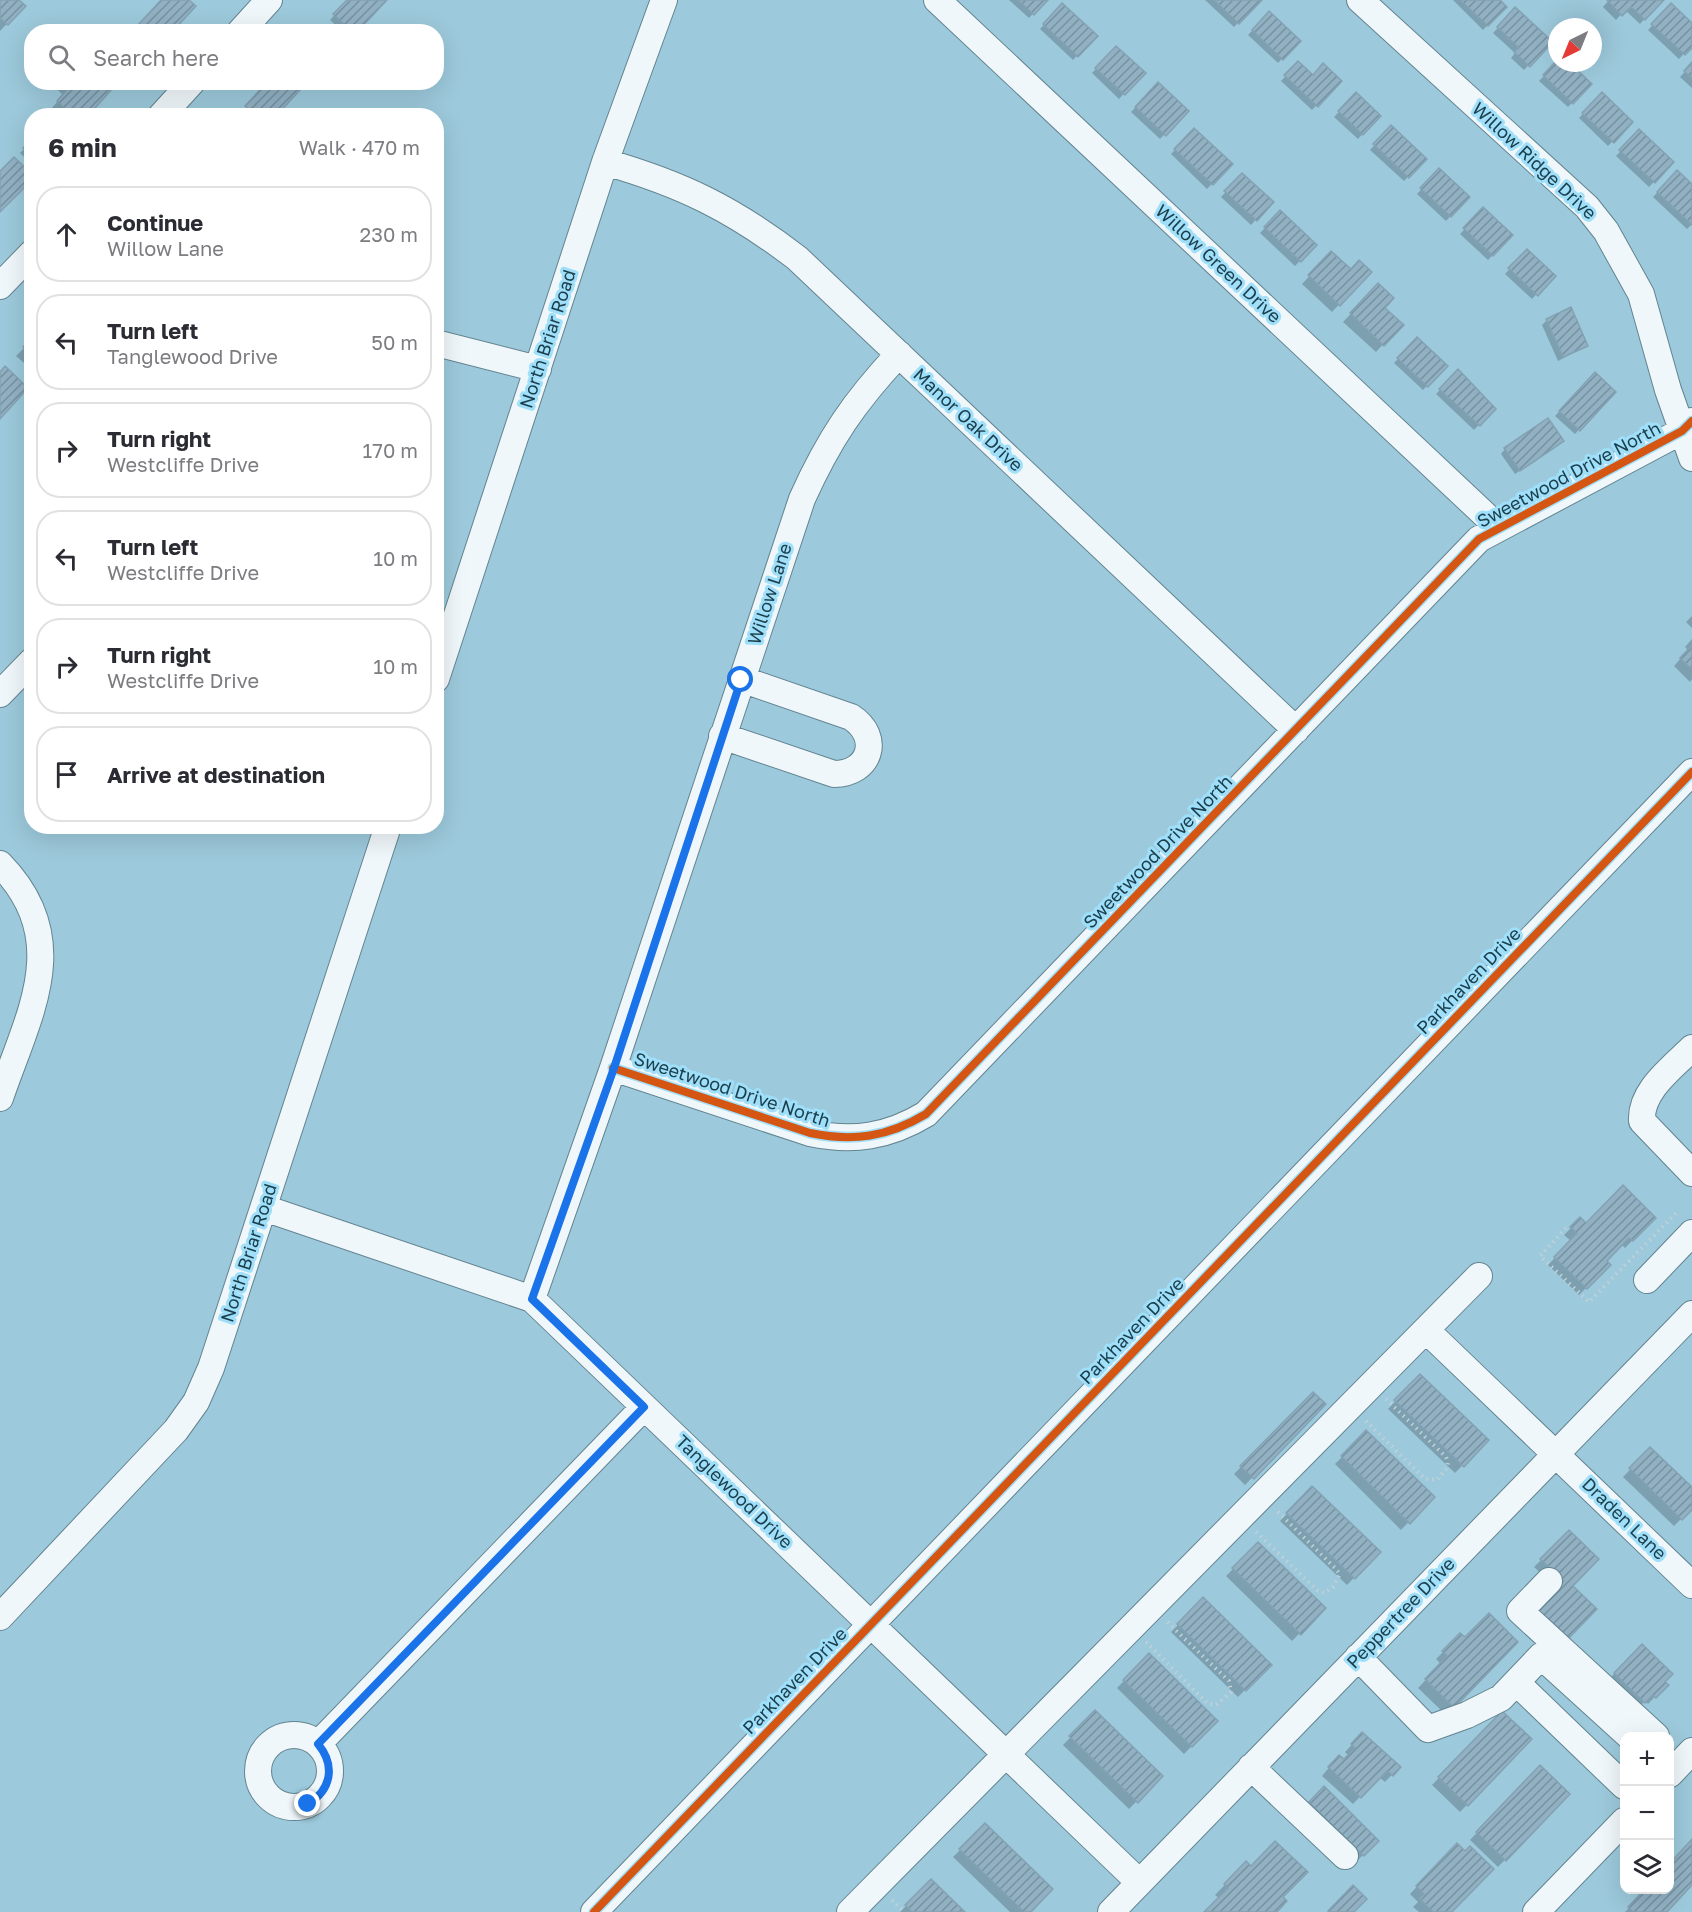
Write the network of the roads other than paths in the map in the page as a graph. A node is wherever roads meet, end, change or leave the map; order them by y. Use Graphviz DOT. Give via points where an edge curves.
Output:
graph roads {
  1 [pos="269,0"];
  2 [pos="664,0"];
  3 [pos="937,0"];
  4 [pos="1360,0"];
  5 [pos="247,24"];
  6 [pos="185,90"];
  7 [pos="168,108"];
  8 [pos="605,162"];
  9 [pos="24,261"];
  10 [pos="0,286"];
  11 [pos="444,345"];
  12 [pos="899,354"];
  13 [pos="538,369"];
  14 [pos="1687,426"];
  15 [pos="1692,458"];
  16 [pos="1499,528"];
  17 [pos="444,655"];
  18 [pos="24,669"];
  19 [pos="741,680"];
  20 [pos="0,694"];
  21 [pos="1296,730"];
  22 [pos="722,735"];
  23 [pos="1692,771"];
  24 [pos="385,834"];
  25 [pos="0,864"];
  26 [pos="1692,1048"];
  27 [pos="614,1068"];
  28 [pos="0,1098"];
  29 [pos="1687,1159"];
  30 [pos="264,1208"];
  31 [pos="1692,1233"];
  32 [pos="1479,1276"];
  33 [pos="1647,1280"];
  34 [pos="532,1299"];
  35 [pos="1692,1314"];
  36 [pos="1426,1330"];
  37 [pos="644,1407"];
  38 [pos="1556,1455"];
  39 [pos="1549,1581"];
  40 [pos="1692,1584"];
  41 [pos="0,1617"];
  42 [pos="871,1624"];
  43 [pos="1358,1657"];
  44 [pos="1517,1683"];
  45 [pos="1624,1732"];
  46 [pos="1651,1732"];
  47 [pos="318,1744"];
  48 [pos="1005,1753"];
  49 [pos="1251,1767"];
  50 [pos="1620,1782"];
  51 [pos="1620,1825"];
  52 [pos="1345,1856"];
  53 [pos="1139,1882"];
  54 [pos="594,1912"];
  55 [pos="850,1912"];
  56 [pos="1111,1912"];
  57 [pos="1536,1912"];
  1 -- 5 [label="street"];
  2 -- 8 [label="street, North Briar Road"];
  3 -- 16 [label="street, Willow Green Drive"];
  4 -- 14 [label="street, Willow Ridge Drive" via="1587,207 1606,231 1641,294"];
  6 -- 7 [label="street"];
  8 -- 12 [label="street, Manor Oak Drive" via="693,192 760,230 797,258"];
  8 -- 13 [label="street, North Briar Road"];
  9 -- 10 [label="street"];
  11 -- 13 [label="street"];
  12 -- 19 [label="street, Willow Lane" via="865,390 822,453 801,498"];
  12 -- 21 [label="street, Manor Oak Drive"];
  13 -- 17 [label="street, North Briar Road"];
  14 -- 15 [label="street, Willow Ridge Drive"];
  14 -- 16 [label="street, Sweetwood Drive North"];
  16 -- 21 [label="street, Sweetwood Drive North" via="1479,539"];
  18 -- 20 [label="street"];
  19 -- 22 [label="street, Willow Lane"];
  19 -- 22 [label="street" via="851,717 865,730 866,758 852,771 834,774"];
  21 -- 27 [label="street, Sweetwood Drive North" via="926,1114 906,1126 861,1138 833,1138"];
  22 -- 27 [label="street, Willow Lane"];
  23 -- 42 [label="street, Parkhaven Drive"];
  24 -- 30 [label="street, North Briar Road"];
  25 -- 28 [label="street" via="28,899 37,922 41,968"];
  26 -- 29 [label="street" via="1652,1089 1641,1110 1642,1121"];
  27 -- 34 [label="street, Willow Lane"];
  30 -- 34 [label="street, Tanglewood Drive"];
  30 -- 41 [label="street, North Briar Road" via="211,1368 186,1418"];
  31 -- 33 [label="street"];
  32 -- 36 [label="street"];
  34 -- 37 [label="street, Tanglewood Drive"];
  35 -- 38 [label="street, Peppertree Drive"];
  36 -- 38 [label="street, Draden Lane"];
  36 -- 48 [label="street"];
  37 -- 42 [label="street, Tanglewood Drive"];
  37 -- 47 [label="street"];
  38 -- 40 [label="street, Draden Lane"];
  38 -- 43 [label="street, Peppertree Drive"];
  39 -- 46 [label="street" via="1520,1611"];
  42 -- 48 [label="street, Tanglewood Drive"];
  42 -- 54 [label="street, Parkhaven Drive"];
  43 -- 44 [label="street" via="1428,1729 1467,1716 1501,1698"];
  43 -- 49 [label="street, Peppertree Drive"];
  44 -- 45 [label="street" via="1541,1656"];
  44 -- 50 [label="street"];
  48 -- 53 [label="street, Tanglewood Drive"];
  48 -- 55 [label="street"];
  49 -- 52 [label="street"];
  49 -- 53 [label="street, Peppertree Drive"];
  51 -- 57 [label="street"];
  53 -- 56 [label="street, Peppertree Drive"];
}
